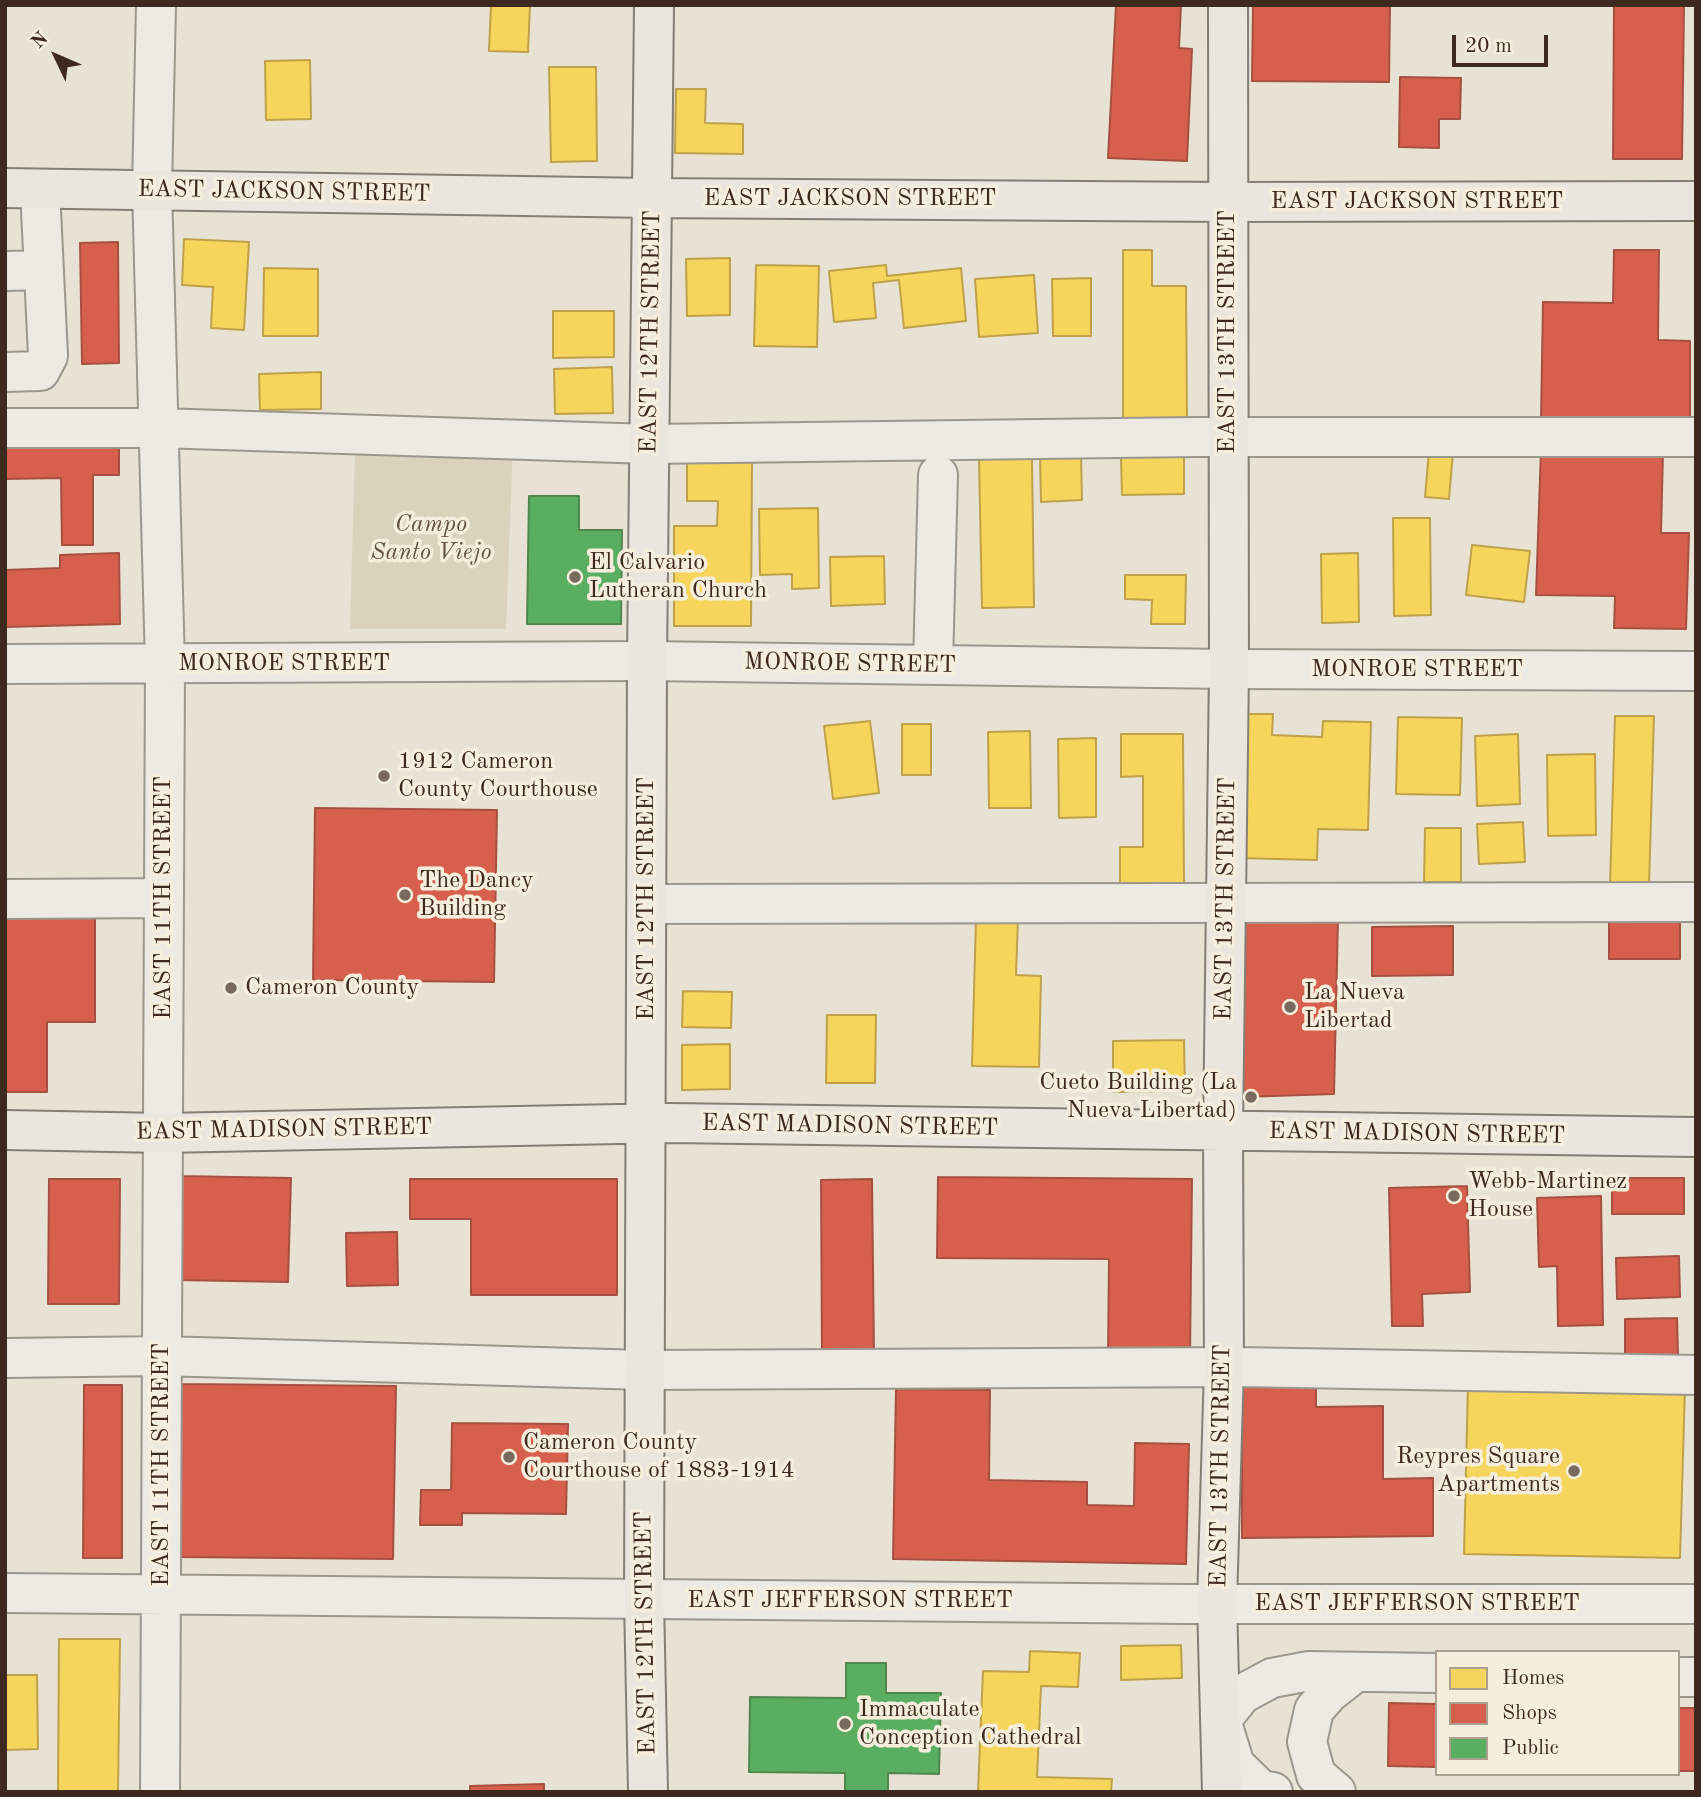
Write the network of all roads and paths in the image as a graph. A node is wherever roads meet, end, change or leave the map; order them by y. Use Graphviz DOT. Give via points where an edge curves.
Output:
graph roads {
  1 [pos="156,5"];
  2 [pos="654,5"];
  3 [pos="1228,5"];
  4 [pos="22,189"];
  5 [pos="152,189"];
  6 [pos="652,198"];
  7 [pos="1696,201"];
  8 [pos="1227,202"];
  9 [pos="44,270"];
  10 [pos="5,271"];
  11 [pos="5,372"];
  12 [pos="5,428"];
  13 [pos="159,428"];
  14 [pos="1228,436"];
  15 [pos="1696,437"];
  16 [pos="650,444"];
  17 [pos="938,475"];
  18 [pos="647,661"];
  19 [pos="5,664"];
  20 [pos="165,665"];
  21 [pos="933,665"];
  22 [pos="1229,669"];
  23 [pos="1696,671"];
  24 [pos="164,898"];
  25 [pos="5,899"];
  26 [pos="1696,902"];
  27 [pos="647,904"];
  28 [pos="1226,905"];
  29 [pos="647,1123"];
  30 [pos="5,1129"];
  31 [pos="1223,1131"];
  32 [pos="163,1133"];
  33 [pos="1696,1137"];
  34 [pos="162,1356"];
  35 [pos="5,1358"];
  36 [pos="1224,1367"];
  37 [pos="645,1370"];
  38 [pos="1696,1375"];
  39 [pos="5,1593"];
  40 [pos="162,1595"];
  41 [pos="644,1600"];
  42 [pos="1217,1604"];
  43 [pos="1696,1604"];
  44 [pos="1356,1672"];
  45 [pos="1435,1673"];
  46 [pos="1221,1720"];
  47 [pos="160,1792"];
  48 [pos="648,1792"];
  49 [pos="1222,1792"];
  50 [pos="1273,1792"];
  51 [pos="1336,1792"];
  1 -- 5 [label="street, EAST 11TH STREET"];
  2 -- 6 [label="main road, EAST 12TH STREET"];
  3 -- 8 [label="main road, EAST 13TH STREET"];
  4 -- 5 [label="main road, EAST JACKSON STREET"];
  4 -- 9 [label="street"];
  5 -- 6 [label="main road, EAST JACKSON STREET"];
  5 -- 13 [label="street, EAST 11TH STREET"];
  6 -- 8 [label="main road, EAST JACKSON STREET"];
  6 -- 16 [label="main road, EAST 12TH STREET"];
  7 -- 8 [label="main road, EAST JACKSON STREET"];
  8 -- 14 [label="main road, EAST 13TH STREET"];
  9 -- 10 [label="street"];
  9 -- 11 [label="street" via="48,356 40,371"];
  12 -- 13 [label="street"];
  13 -- 16 [label="street"];
  13 -- 20 [label="street, EAST 11TH STREET"];
  14 -- 15 [label="street"];
  14 -- 16 [label="street"];
  14 -- 22 [label="main road, EAST 13TH STREET"];
  16 -- 18 [label="main road, EAST 12TH STREET"];
  17 -- 21 [label="street"];
  18 -- 20 [label="street, MONROE STREET"];
  18 -- 21 [label="street, MONROE STREET"];
  18 -- 27 [label="main road, EAST 12TH STREET"];
  19 -- 20 [label="street, MONROE STREET"];
  20 -- 24 [label="street, EAST 11TH STREET"];
  21 -- 22 [label="street, MONROE STREET"];
  22 -- 23 [label="street, MONROE STREET"];
  22 -- 28 [label="main road, EAST 13TH STREET"];
  24 -- 25 [label="street"];
  24 -- 32 [label="street, EAST 11TH STREET"];
  26 -- 28 [label="street"];
  27 -- 28 [label="street"];
  27 -- 29 [label="main road, EAST 12TH STREET"];
  28 -- 31 [label="main road, EAST 13TH STREET"];
  29 -- 31 [label="main road, EAST MADISON STREET"];
  29 -- 32 [label="main road, EAST MADISON STREET"];
  29 -- 37 [label="main road, EAST 12TH STREET"];
  30 -- 32 [label="main road, EAST MADISON STREET"];
  31 -- 33 [label="main road, EAST MADISON STREET"];
  31 -- 36 [label="main road, EAST 13TH STREET"];
  32 -- 34 [label="street, EAST 11TH STREET"];
  34 -- 35 [label="street"];
  34 -- 37 [label="street"];
  34 -- 40 [label="street, EAST 11TH STREET"];
  36 -- 37 [label="street"];
  36 -- 38 [label="street"];
  36 -- 42 [label="main road, EAST 13TH STREET"];
  37 -- 41 [label="main road, EAST 12TH STREET"];
  39 -- 40 [label="street, EAST JEFFERSON STREET"];
  40 -- 41 [label="street, EAST JEFFERSON STREET"];
  40 -- 47 [label="street, EAST 11TH STREET"];
  41 -- 42 [label="street, EAST JEFFERSON STREET"];
  41 -- 48 [label="main road, EAST 12TH STREET"];
  42 -- 43 [label="street, EAST JEFFERSON STREET"];
  42 -- 46 [label="main road, EAST 13TH STREET"];
  44 -- 45 [label="street"];
  44 -- 46 [label="street" via="1309,1671 1272,1678 1242,1694"];
  44 -- 51 [label="street" via="1314,1710 1307,1742 1316,1775"];
  46 -- 49 [label="main road, EAST 13TH STREET"];
  46 -- 50 [label="street" via="1235,1765 1261,1790"];
}
